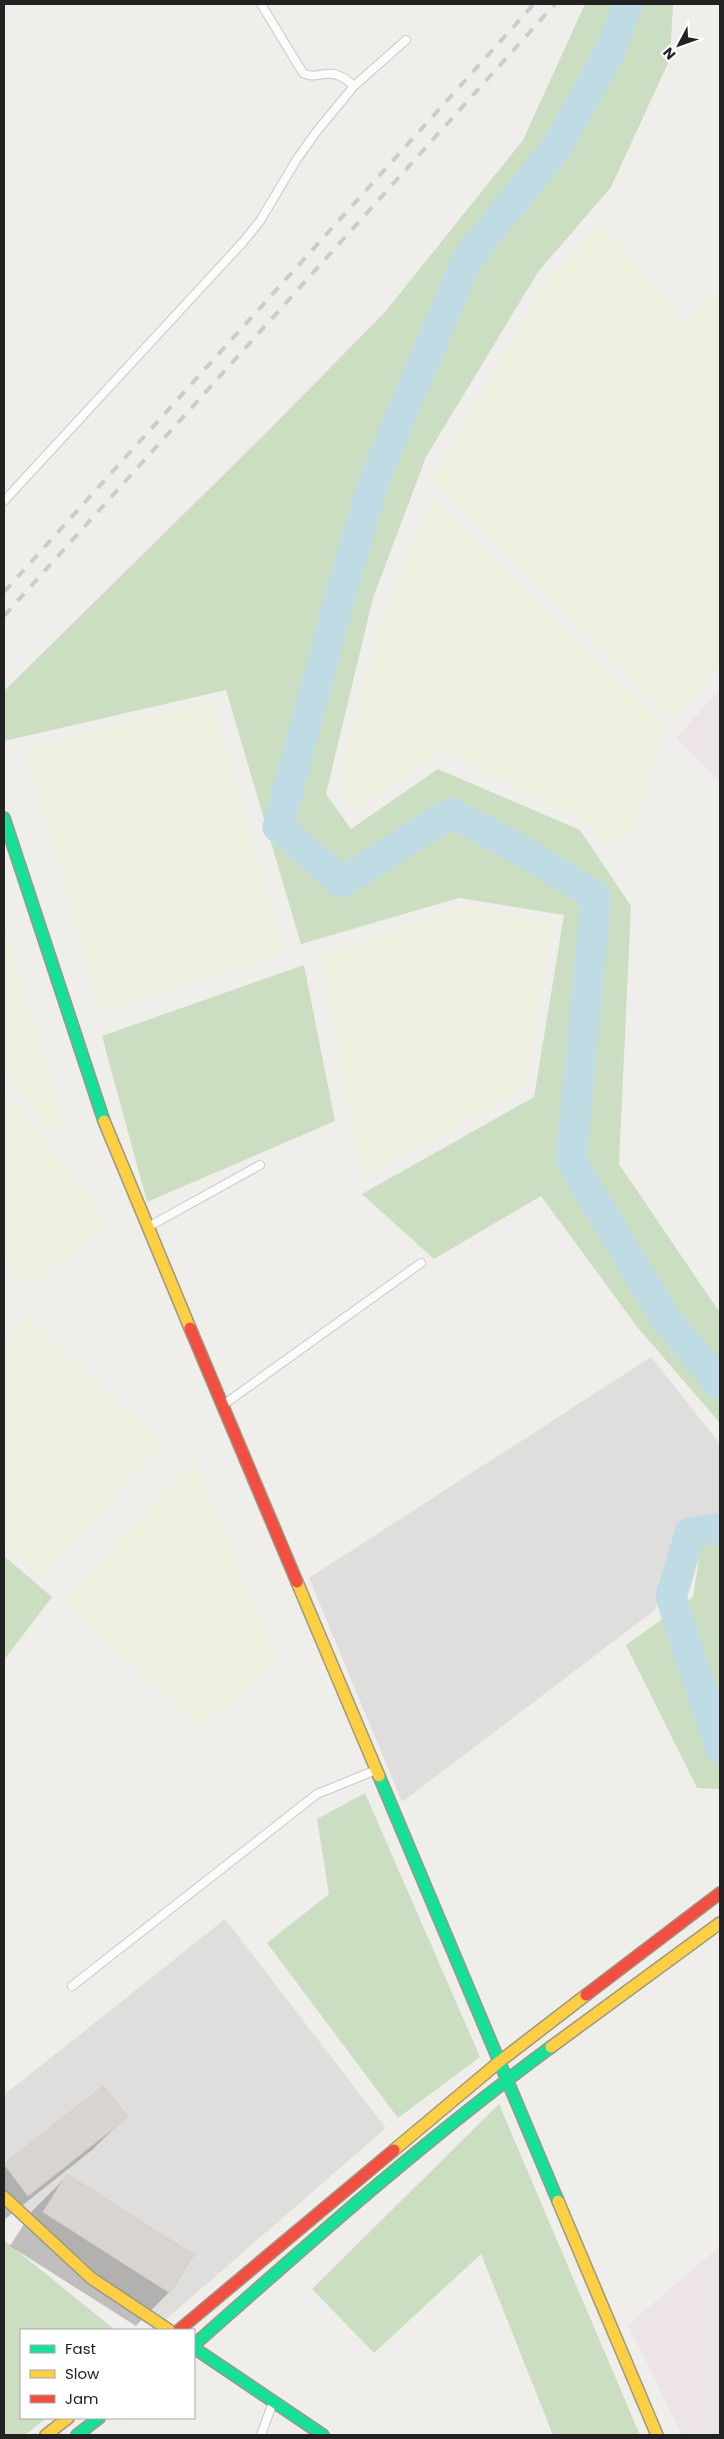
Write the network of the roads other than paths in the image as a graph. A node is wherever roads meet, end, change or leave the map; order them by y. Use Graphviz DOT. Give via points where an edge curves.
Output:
graph roads {
  1 [pos="261,4"];
  2 [pos="406,40"];
  3 [pos="354,86"];
  4 [pos="4,501"];
  5 [pos="4,818"];
  6 [pos="260,1165"];
  7 [pos="147,1228"];
  8 [pos="421,1263"];
  9 [pos="222,1406"];
  10 [pos="376,1770"];
  11 [pos="720,1893"];
  12 [pos="702,1907"];
  13 [pos="719,1924"];
  14 [pos="72,1986"];
  15 [pos="499,2062"];
  16 [pos="506,2080"];
  17 [pos="4,2197"];
  18 [pos="168,2329"];
  19 [pos="180,2329"];
  20 [pos="195,2346"];
  21 [pos="195,2348"];
  22 [pos="273,2402"];
  23 [pos="67,2419"];
  24 [pos="98,2419"];
  25 [pos="46,2435"];
  26 [pos="77,2435"];
  27 [pos="261,2435"];
  28 [pos="323,2435"];
  29 [pos="657,2435"];
  1 -- 3 [label="lane" via="303,73 309,76 328,72 336,74"];
  2 -- 3 [label="lane"];
  3 -- 4 [label="lane" via="302,152 260,221 243,242"];
  5 -- 7 [label="street" via="108,1134"];
  6 -- 7 [label="lane"];
  7 -- 9 [label="street"];
  8 -- 9 [label="lane"];
  9 -- 10 [label="street"];
  10 -- 14 [label="lane" via="317,1794"];
  10 -- 15 [label="street"];
  11 -- 12 [label="street"];
  12 -- 13 [label="street"];
  12 -- 15 [label="street"];
  13 -- 16 [label="street"];
  15 -- 16 [label="street"];
  15 -- 19 [label="street"];
  16 -- 20 [label="street" via="323,2230"];
  16 -- 29 [label="street"];
  17 -- 18 [label="street" via="91,2278"];
  21 -- 22 [label="street"];
  22 -- 27 [label="lane"];
  22 -- 28 [label="street"];
  23 -- 25 [label="street"];
  24 -- 26 [label="street"];
}
